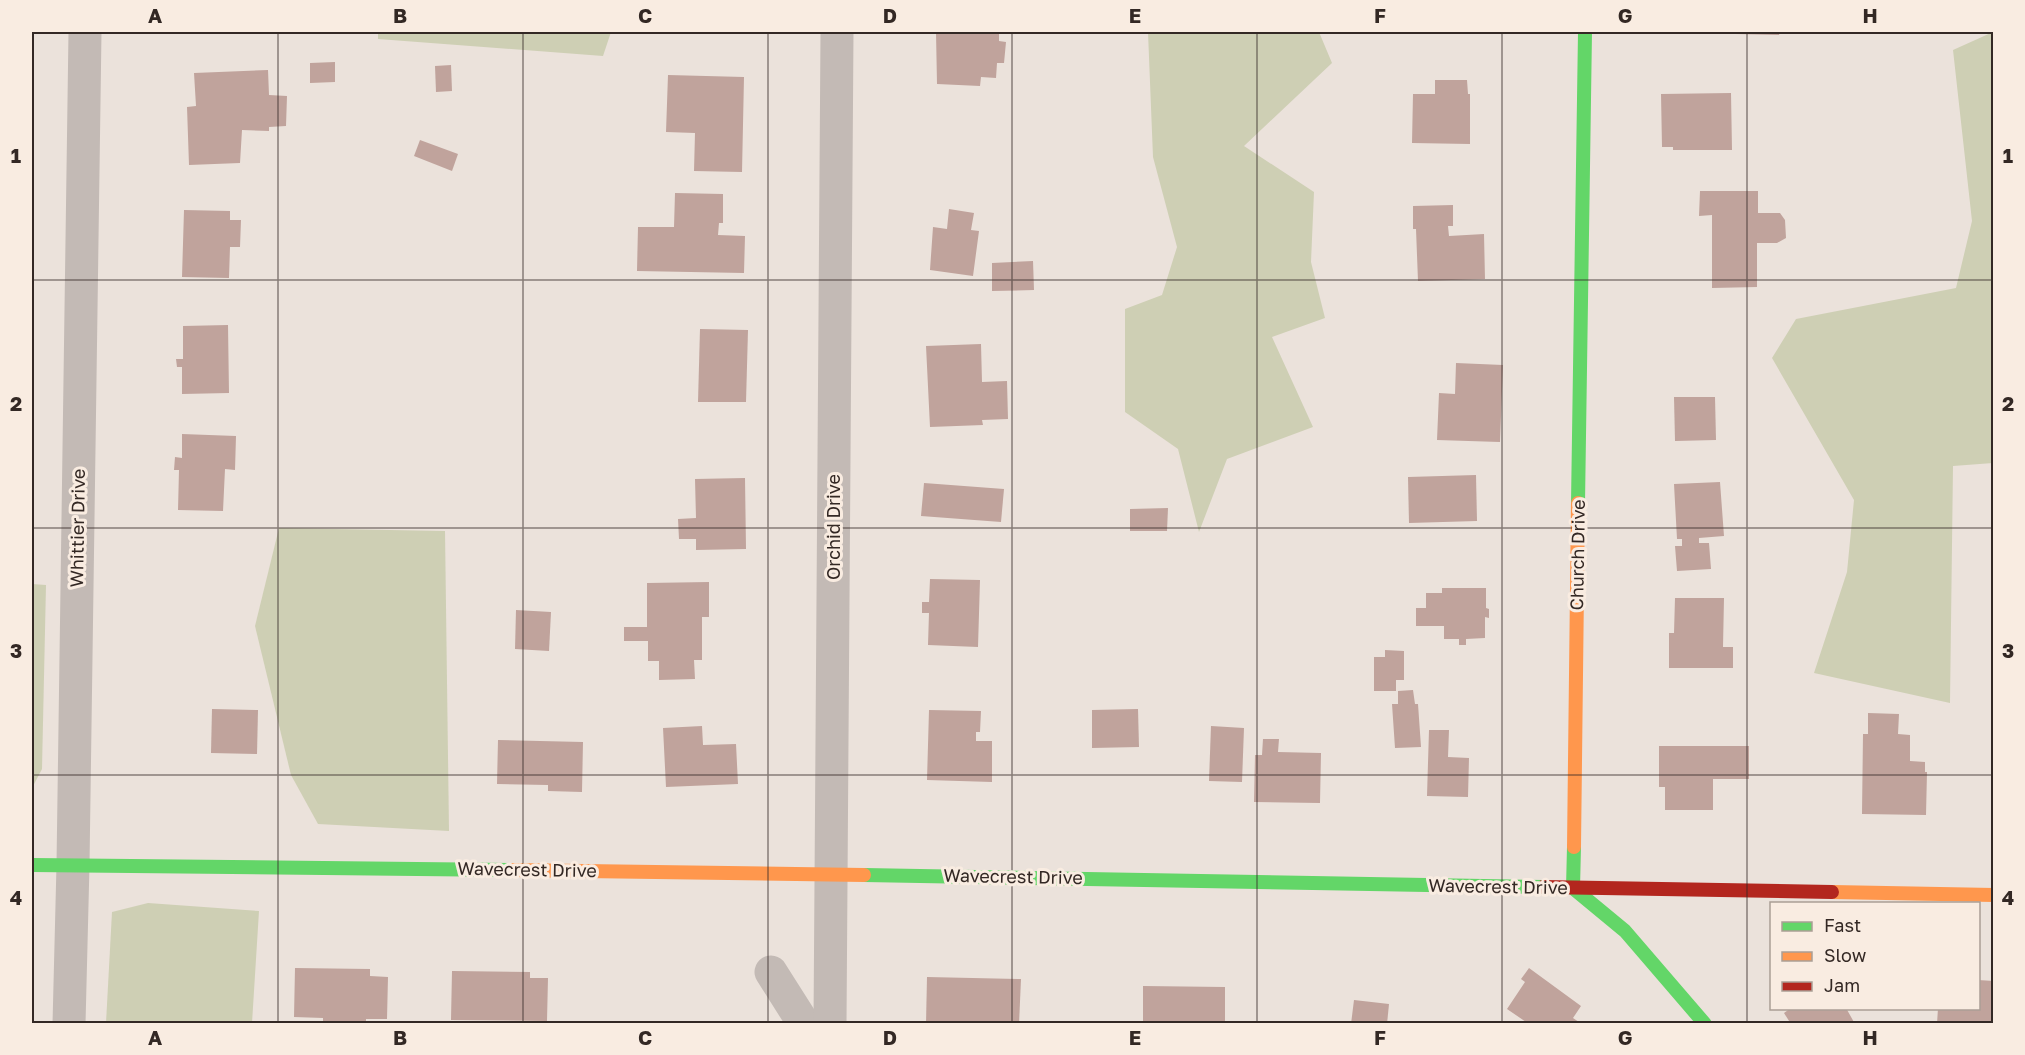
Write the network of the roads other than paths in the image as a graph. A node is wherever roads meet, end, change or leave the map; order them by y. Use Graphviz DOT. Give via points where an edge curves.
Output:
graph roads {
  1 [pos="85,32"];
  2 [pos="837,32"];
  3 [pos="1585,32"];
  4 [pos="32,865"];
  5 [pos="73,865"];
  6 [pos="831,874"];
  7 [pos="1573,888"];
  8 [pos="1994,895"];
  9 [pos="771,972"];
  10 [pos="69,1023"];
  11 [pos="804,1023"];
  12 [pos="830,1023"];
  13 [pos="1705,1023"];
  1 -- 5 [label="street, Whittier Drive"];
  2 -- 6 [label="street, Orchid Drive"];
  3 -- 7 [label="street, Church Drive"];
  4 -- 5 [label="street, Wavecrest Drive"];
  5 -- 6 [label="street, Wavecrest Drive"];
  5 -- 10 [label="street, Whittier Drive"];
  6 -- 7 [label="street, Wavecrest Drive"];
  6 -- 12 [label="street, Orchid Drive"];
  7 -- 8 [label="street, Wavecrest Drive"];
  7 -- 13 [label="street" via="1625,931"];
  9 -- 11 [label="street"];
}
